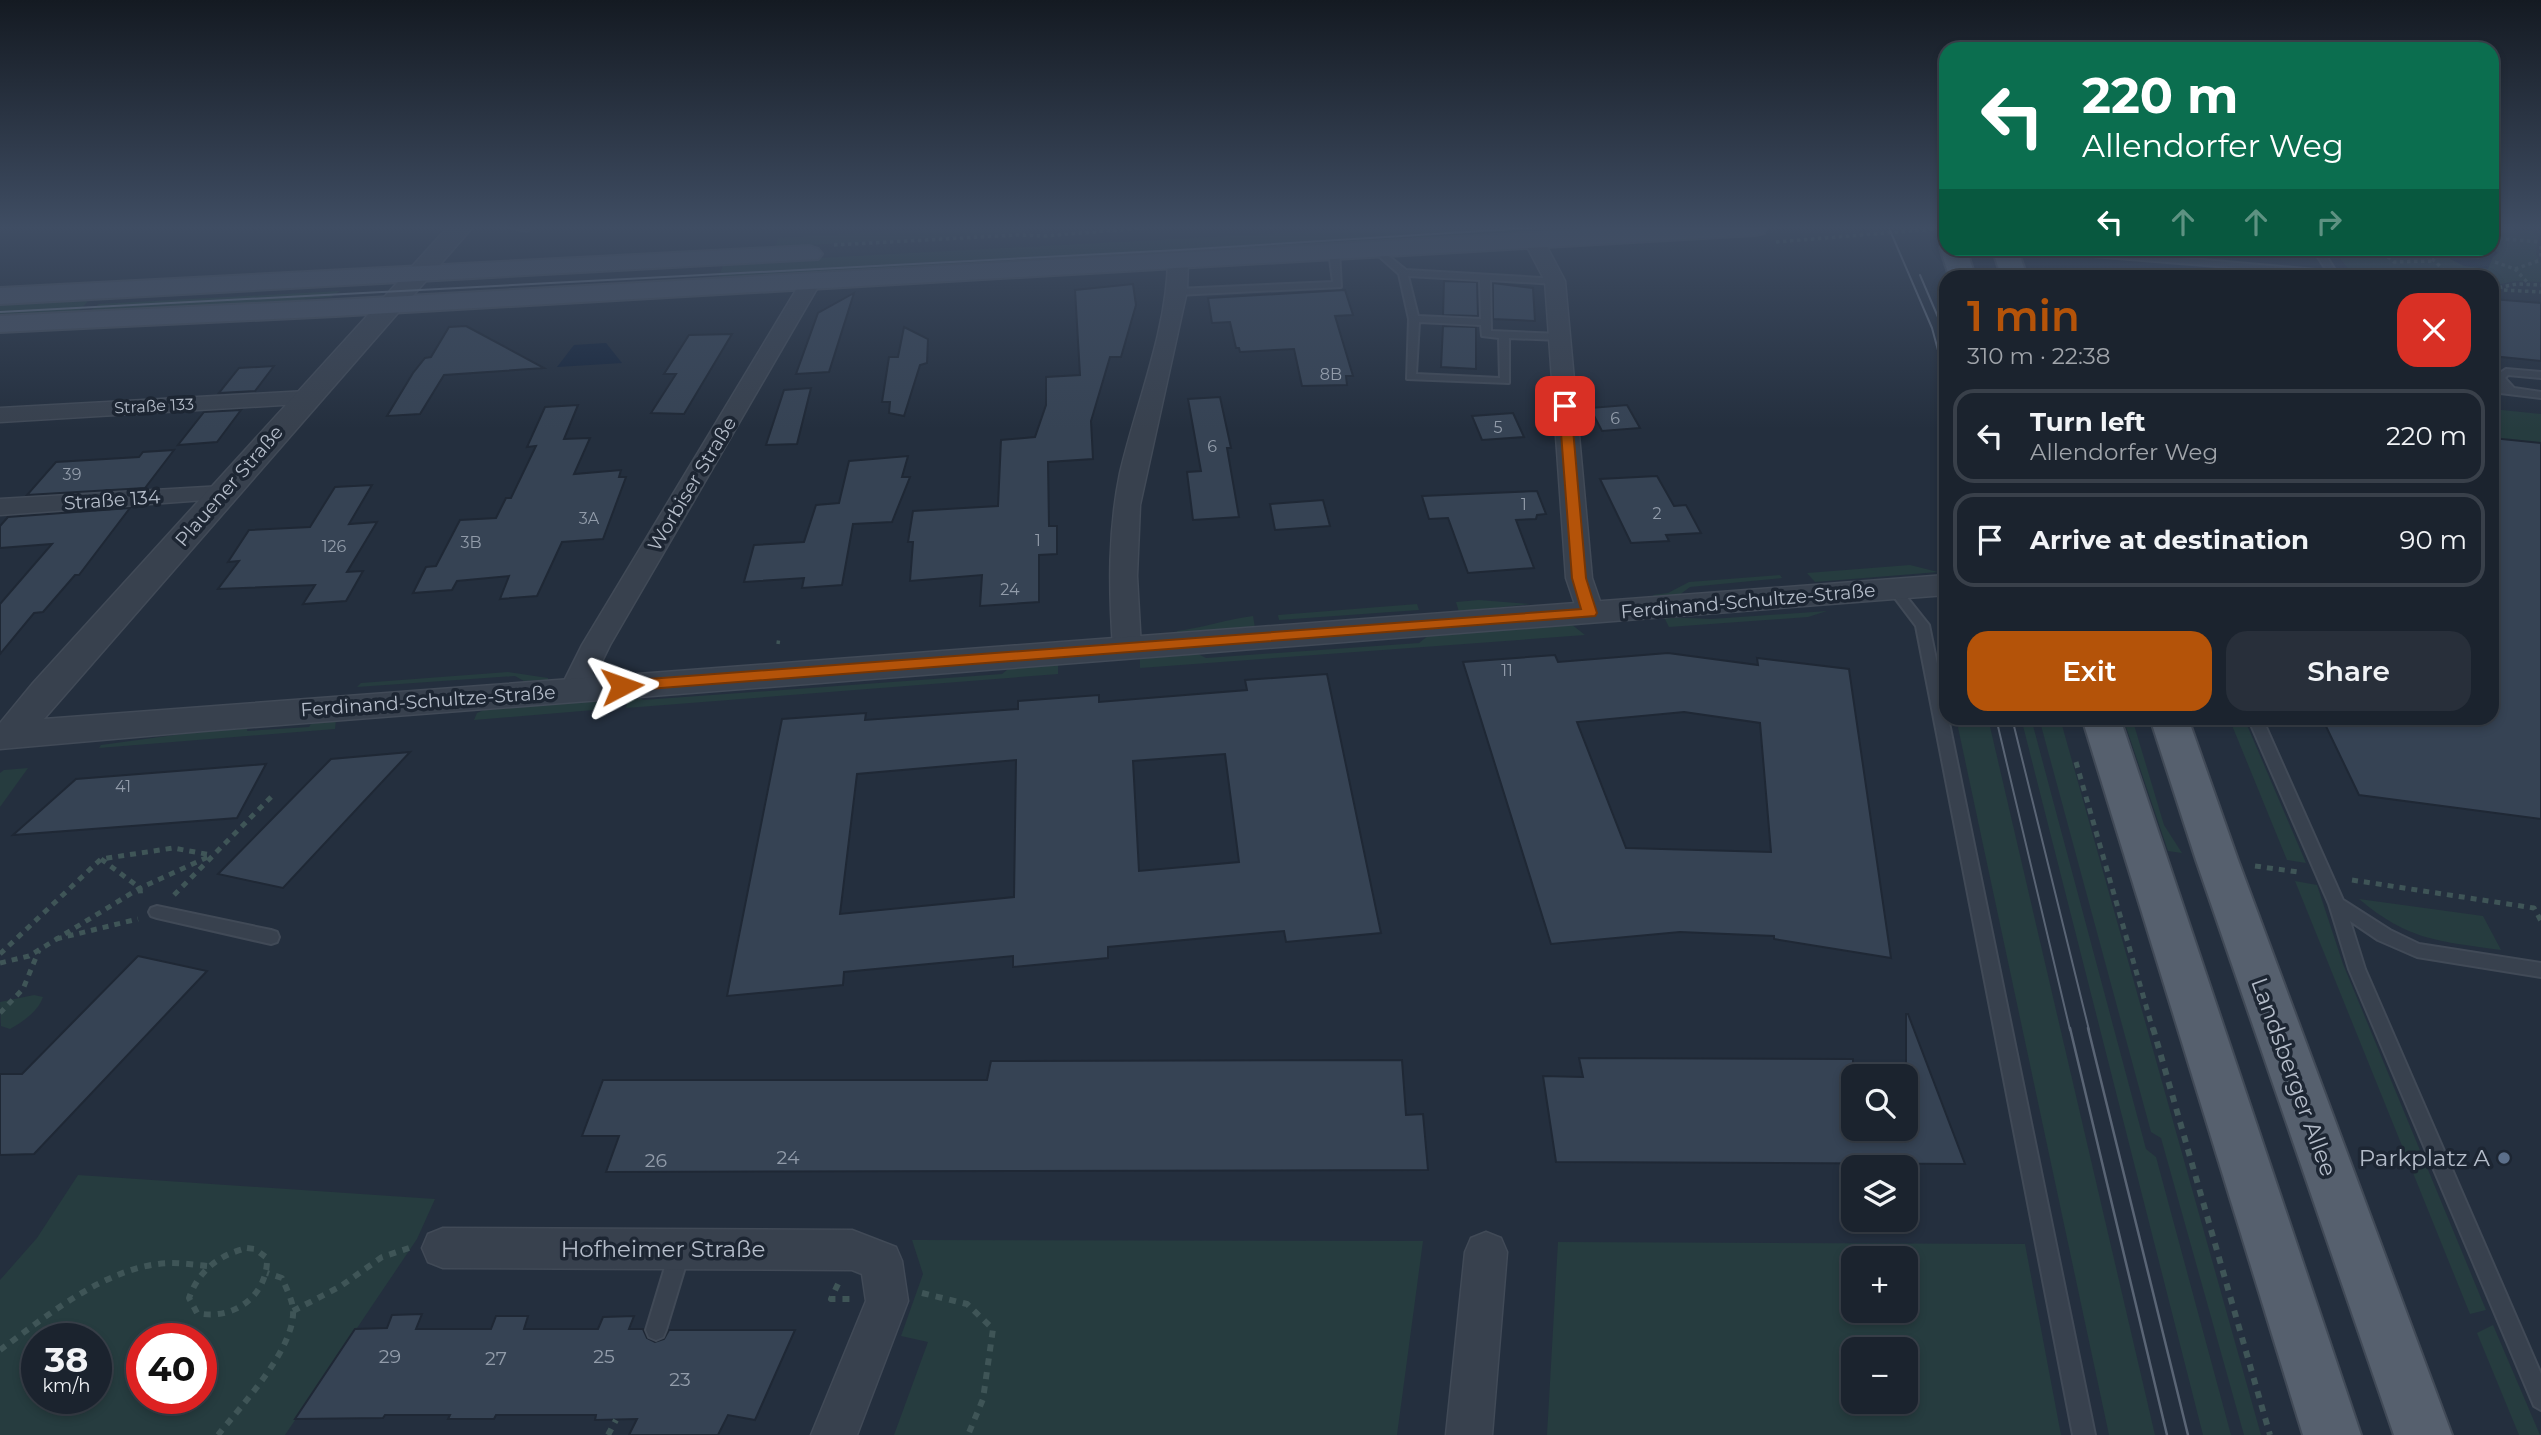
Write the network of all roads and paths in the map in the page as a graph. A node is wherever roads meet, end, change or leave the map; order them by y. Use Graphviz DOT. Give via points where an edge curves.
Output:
graph roads {
  1 [pos="19,295"];
  2 [pos="400,295"];
  3 [pos="550,295"];
  4 [pos="803,295"];
  5 [pos="1176,295"];
  6 [pos="1408,295"];
  7 [pos="1485,295"];
  8 [pos="1556,295"];
  9 [pos="0,296"];
  10 [pos="392,304"];
  11 [pos="1414,319"];
  12 [pos="1486,321"];
  13 [pos="0,324"];
  14 [pos="1504,334"];
  15 [pos="1560,337"];
  16 [pos="2541,375"];
  17 [pos="2499,390"];
  18 [pos="2510,391"];
  19 [pos="2541,394"];
  20 [pos="307,398"];
  21 [pos="0,415"];
  22 [pos="223,493"];
  23 [pos="0,507"];
  24 [pos="1939,585"];
  25 [pos="1894,589"];
  26 [pos="1590,613"];
  27 [pos="779,636"];
  28 [pos="778,644"];
  29 [pos="1127,648"];
  30 [pos="575,690"];
  31 [pos="1939,710"];
  32 [pos="1942,725"];
  33 [pos="2171,725"];
  34 [pos="2258,725"];
  35 [pos="2088,737"];
  36 [pos="4,739"];
  37 [pos="274,794"];
  38 [pos="212,856"];
  39 [pos="101,859"];
  40 [pos="2254,866"];
  41 [pos="2325,876"];
  42 [pos="140,888"];
  43 [pos="2337,904"];
  44 [pos="157,912"];
  45 [pos="2541,921"];
  46 [pos="271,937"];
  47 [pos="56,939"];
  48 [pos="39,949"];
  49 [pos="0,954"];
  50 [pos="0,963"];
  51 [pos="2541,970"];
  52 [pos="1,1010"];
  53 [pos="443,1248"];
  54 [pos="681,1249"];
  55 [pos="1486,1252"];
  56 [pos="208,1266"];
  57 [pos="267,1273"];
  58 [pos="884,1281"];
  59 [pos="293,1311"];
  60 [pos="656,1330"];
  61 [pos="0,1350"];
  62 [pos="2541,1399"];
  63 [pos="616,1420"];
  64 [pos="218,1435"];
  65 [pos="608,1435"];
  66 [pos="834,1435"];
  67 [pos="968,1435"];
  68 [pos="1469,1435"];
  69 [pos="2084,1435"];
  70 [pos="2270,1435"];
  71 [pos="2332,1435"];
  72 [pos="2423,1435"];
  1 -- 9 [label="main road"];
  2 -- 10 [label="street, Plauener Straße"];
  3 -- 10 [label="main road"];
  4 -- 30 [label="street, Worbiser Straße" via="596,645"];
  5 -- 29 [label="street" via="1127,502 1123,610"];
  6 -- 11 [label="lane"];
  7 -- 12 [label="lane"];
  8 -- 15 [label="street"];
  10 -- 13 [label="main road"];
  10 -- 20 [label="street, Plauener Straße"];
  11 -- 12 [label="lane"];
  11 -- 14 [label="lane" via="1411,377 1504,381"];
  12 -- 14 [label="lane" via="1486,334"];
  14 -- 15 [label="lane"];
  15 -- 26 [label="street" via="1579,578"];
  16 -- 18 [label="lane" via="2506,372 2499,377"];
  17 -- 18 [label="lane"];
  18 -- 19 [label="lane"];
  20 -- 21 [label="street, Straße 133"];
  20 -- 22 [label="street, Plauener Straße"];
  22 -- 23 [label="street, Straße 134"];
  22 -- 36 [label="street, Plauener Straße"];
  24 -- 25 [label="street, Ferdinand-Schultze-Straße"];
  25 -- 26 [label="street, Ferdinand-Schultze-Straße"];
  25 -- 31 [label="lane" via="1922,625"];
  26 -- 29 [label="street, Ferdinand-Schultze-Straße"];
  27 -- 28 [label="path"];
  29 -- 30 [label="street, Ferdinand-Schultze-Straße"];
  30 -- 36 [label="street, Ferdinand-Schultze-Straße"];
  32 -- 69 [label="lane"];
  33 -- 72 [label="main road, Landsberger Allee"];
  34 -- 41 [label="lane"];
  35 -- 70 [label="path"];
  35 -- 71 [label="main road"];
  37 -- 38 [label="path"];
  38 -- 39 [label="path" via="173,848"];
  38 -- 42 [label="path"];
  38 -- 44 [label="path"];
  39 -- 42 [label="path"];
  39 -- 49 [label="path"];
  40 -- 41 [label="path"];
  41 -- 43 [label="lane"];
  41 -- 45 [label="path" via="2534,908"];
  42 -- 47 [label="path"];
  42 -- 47 [label="path" via="142,918"];
  43 -- 51 [label="lane" via="2417,950"];
  43 -- 62 [label="lane" via="2357,969"];
  44 -- 46 [label="lane"];
  47 -- 48 [label="path"];
  48 -- 50 [label="path"];
  48 -- 52 [label="path" via="23,989"];
  53 -- 54 [label="street, Hofheimer Straße"];
  53 -- 59 [label="path" via="413,1247 382,1257 341,1286"];
  54 -- 58 [label="street, Hofheimer Straße" via="852,1250"];
  54 -- 60 [label="lane"];
  55 -- 68 [label="street"];
  56 -- 57 [label="path" via="227,1253 255,1249 267,1258"];
  56 -- 57 [label="path" via="189,1298 197,1313 206,1317 244,1305"];
  56 -- 61 [label="path" via="169,1263 131,1271 57,1310"];
  57 -- 59 [label="path" via="282,1278"];
  58 -- 66 [label="street"];
  58 -- 67 [label="path" via="967,1304 993,1329 983,1399"];
  59 -- 64 [label="path" via="287,1338"];
  63 -- 65 [label="path"];
}
